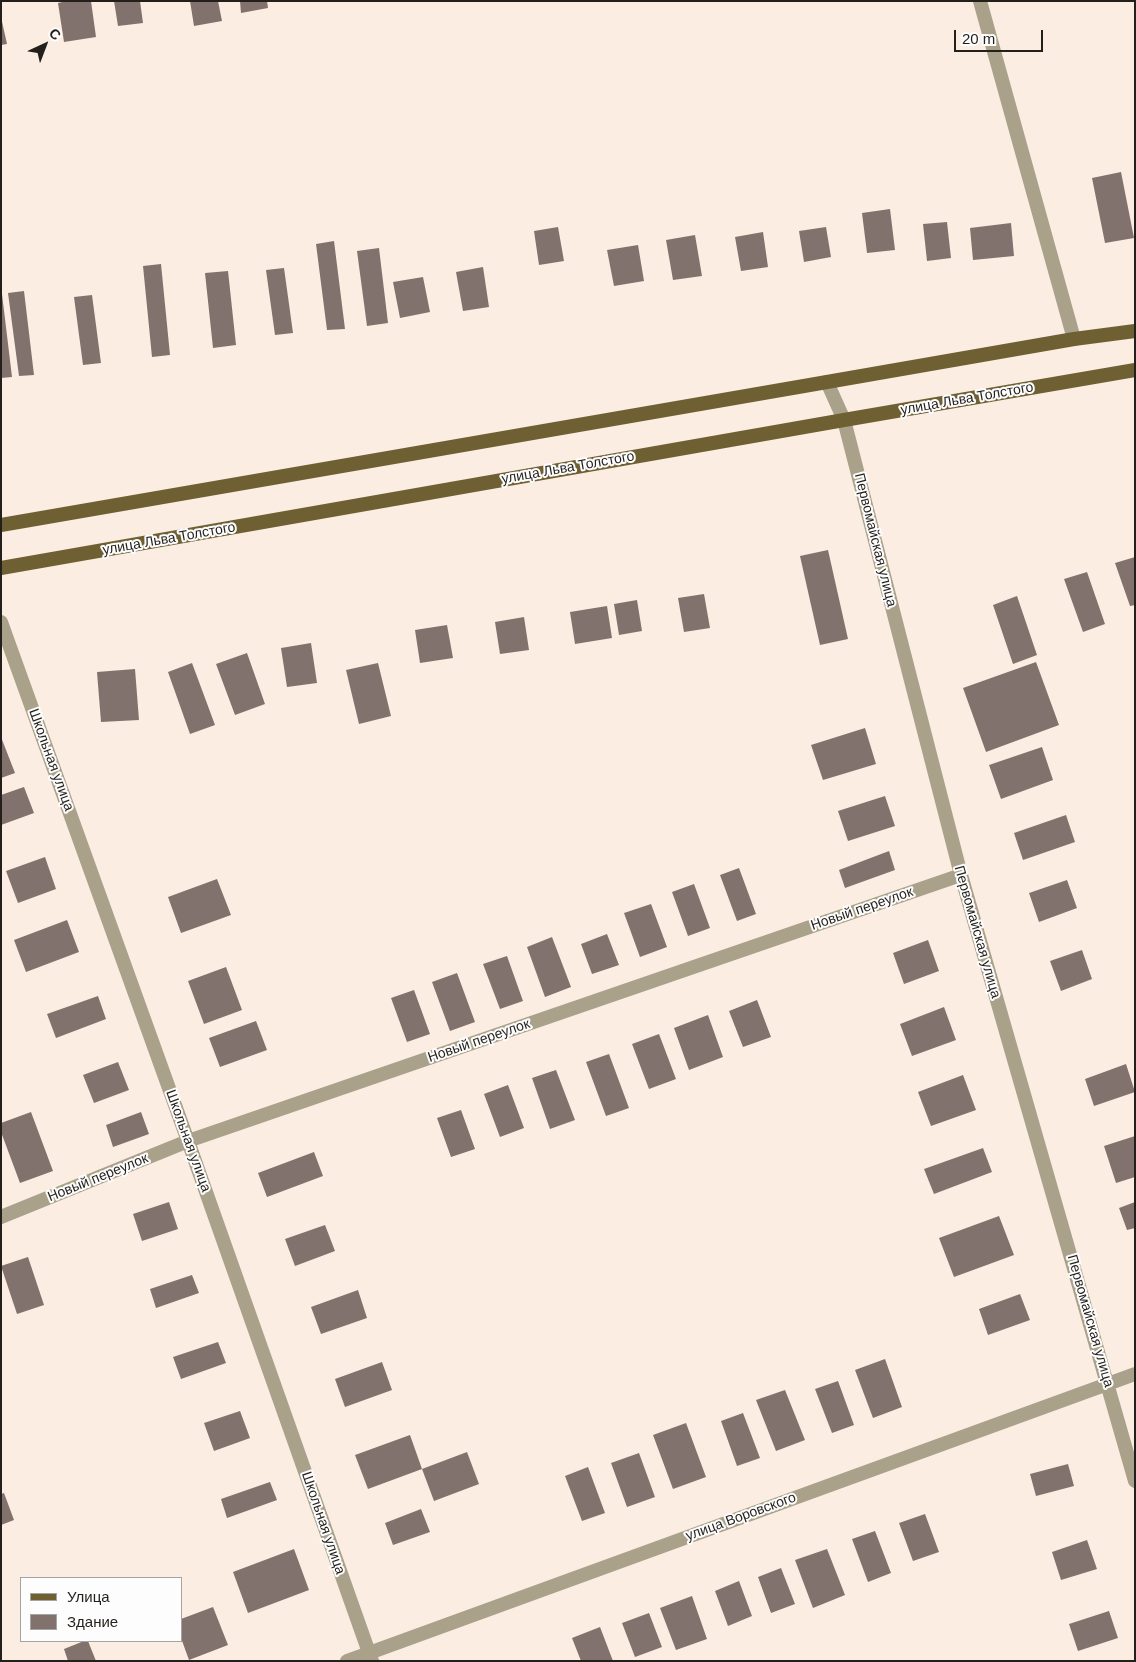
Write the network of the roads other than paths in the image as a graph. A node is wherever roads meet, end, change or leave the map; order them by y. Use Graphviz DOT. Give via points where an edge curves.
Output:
graph roads {
  1 [pos="980,1"];
  2 [pos="1135,331"];
  3 [pos="1074,339"];
  4 [pos="1135,370"];
  5 [pos="826,382"];
  6 [pos="844,420"];
  7 [pos="1,526"];
  8 [pos="1,568"];
  9 [pos="1,622"];
  10 [pos="961,875"];
  11 [pos="188,1141"];
  12 [pos="1,1217"];
  13 [pos="1135,1374"];
  14 [pos="1108,1383"];
  15 [pos="1135,1481"];
  16 [pos="370,1657"];
  17 [pos="347,1661"];
  1 -- 3 [label="street"];
  2 -- 3 [label="main road"];
  3 -- 5 [label="main road"];
  4 -- 6 [label="main road, улица Льва Толстого"];
  5 -- 6 [label="street, Первомайская улица"];
  5 -- 7 [label="main road"];
  6 -- 8 [label="main road, улица Льва Толстого"];
  6 -- 10 [label="street, Первомайская улица"];
  9 -- 11 [label="street, Школьная улица"];
  10 -- 11 [label="street, Новый переулок"];
  10 -- 14 [label="street, Первомайская улица"];
  11 -- 12 [label="street, Новый переулок"];
  11 -- 16 [label="street, Школьная улица"];
  13 -- 14 [label="street, улица Воровского"];
  14 -- 15 [label="street, Первомайская улица"];
  14 -- 16 [label="street, улица Воровского"];
  16 -- 17 [label="street, улица Воровского"];
}
